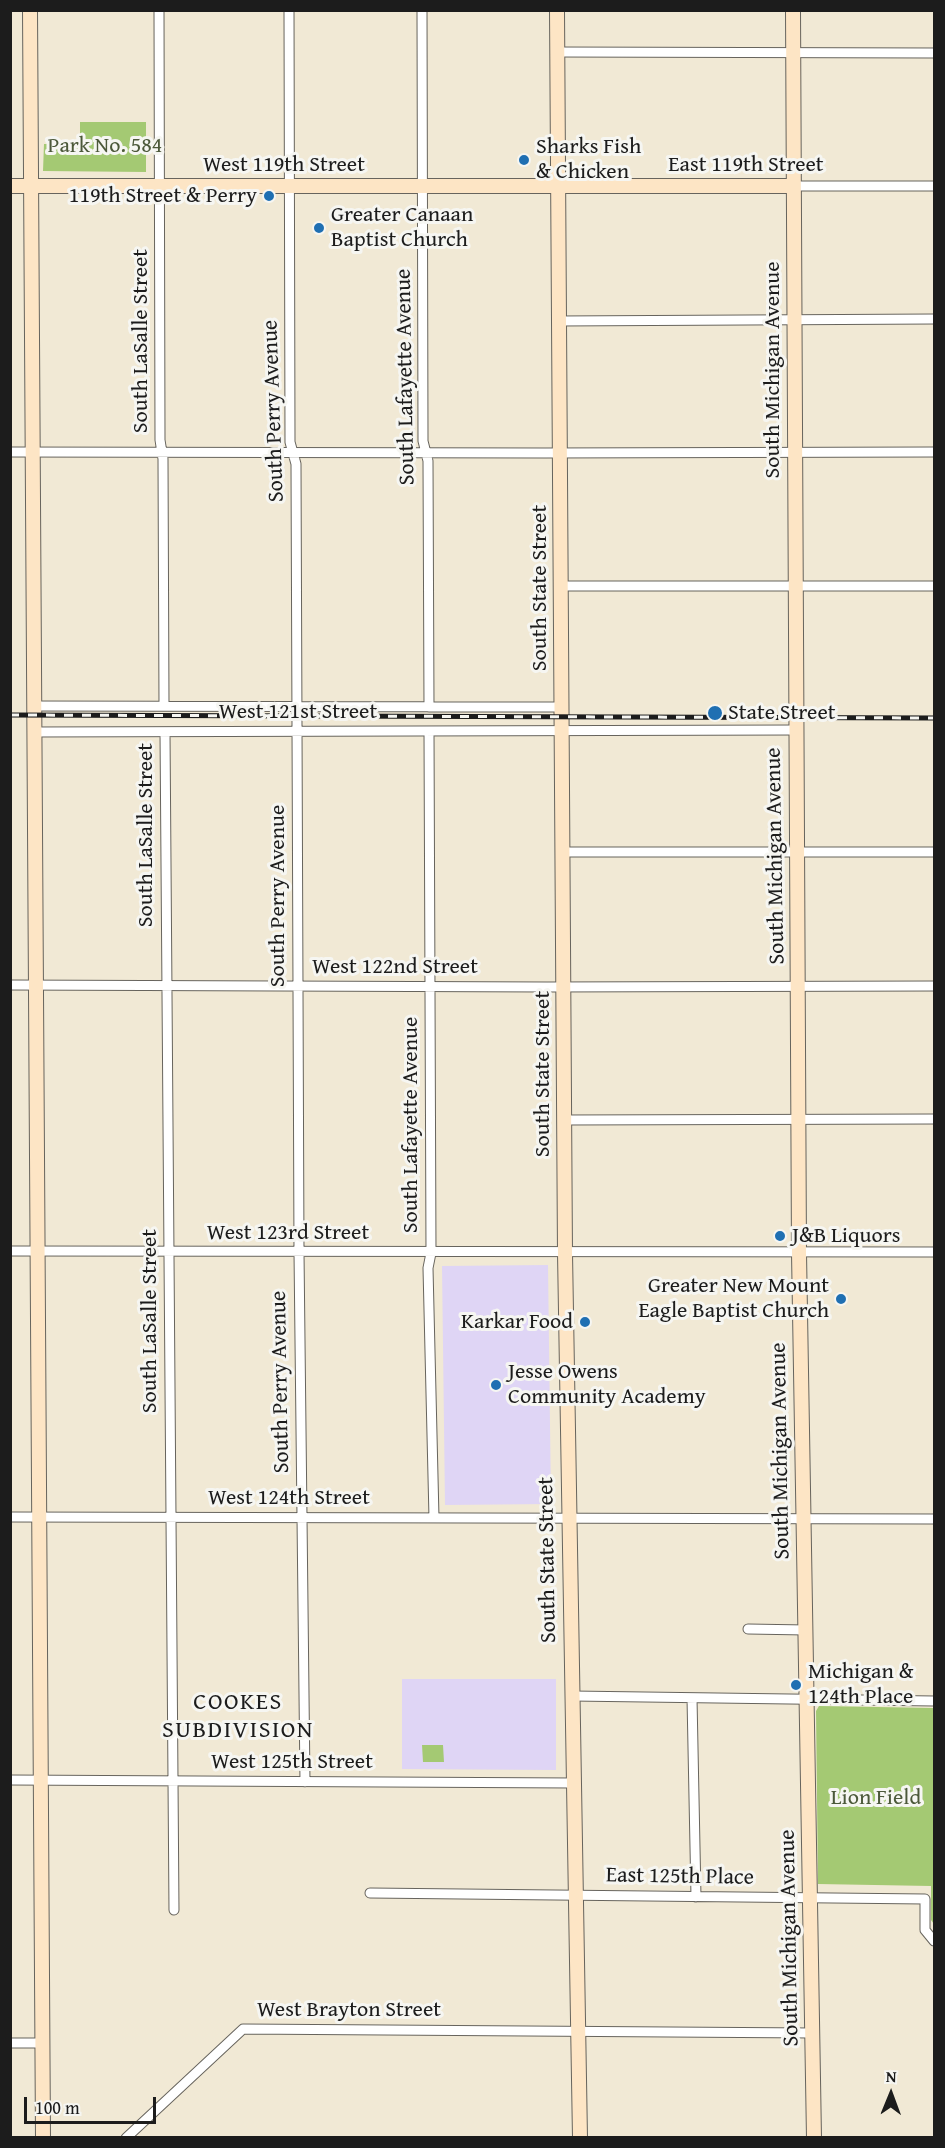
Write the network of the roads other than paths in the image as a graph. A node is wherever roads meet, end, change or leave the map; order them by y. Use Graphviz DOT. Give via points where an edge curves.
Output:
graph roads {
  1 [pos="30,10"];
  2 [pos="159,10"];
  3 [pos="289,10"];
  4 [pos="422,10"];
  5 [pos="557,10"];
  6 [pos="793,10"];
  7 [pos="557,52"];
  8 [pos="793,53"];
  9 [pos="934,53"];
  10 [pos="10,186"];
  11 [pos="30,186"];
  12 [pos="160,186"];
  13 [pos="290,186"];
  14 [pos="793,186"];
  15 [pos="934,186"];
  16 [pos="423,187"];
  17 [pos="558,187"];
  18 [pos="934,319"];
  19 [pos="794,320"];
  20 [pos="559,321"];
  21 [pos="10,452"];
  22 [pos="32,452"];
  23 [pos="162,452"];
  24 [pos="293,452"];
  25 [pos="795,452"];
  26 [pos="934,452"];
  27 [pos="426,453"];
  28 [pos="560,453"];
  29 [pos="561,586"];
  30 [pos="795,586"];
  31 [pos="934,586"];
  32 [pos="33,706"];
  33 [pos="164,706"];
  34 [pos="297,706"];
  35 [pos="429,707"];
  36 [pos="562,707"];
  37 [pos="796,730"];
  38 [pos="297,731"];
  39 [pos="429,731"];
  40 [pos="562,731"];
  41 [pos="33,732"];
  42 [pos="165,732"];
  43 [pos="562,852"];
  44 [pos="797,852"];
  45 [pos="934,852"];
  46 [pos="10,985"];
  47 [pos="35,985"];
  48 [pos="167,985"];
  49 [pos="298,986"];
  50 [pos="430,986"];
  51 [pos="798,986"];
  52 [pos="934,986"];
  53 [pos="563,987"];
  54 [pos="799,1119"];
  55 [pos="934,1119"];
  56 [pos="564,1120"];
  57 [pos="10,1251"];
  58 [pos="36,1251"];
  59 [pos="169,1252"];
  60 [pos="299,1252"];
  61 [pos="934,1252"];
  62 [pos="431,1253"];
  63 [pos="565,1253"];
  64 [pos="798,1253"];
  65 [pos="10,1517"];
  66 [pos="38,1517"];
  67 [pos="171,1518"];
  68 [pos="302,1518"];
  69 [pos="434,1518"];
  70 [pos="568,1519"];
  71 [pos="803,1519"];
  72 [pos="934,1519"];
  73 [pos="747,1629"];
  74 [pos="806,1630"];
  75 [pos="572,1696"];
  76 [pos="692,1698"];
  77 [pos="807,1699"];
  78 [pos="934,1701"];
  79 [pos="10,1780"];
  80 [pos="40,1780"];
  81 [pos="173,1781"];
  82 [pos="305,1782"];
  83 [pos="573,1783"];
  84 [pos="370,1893"];
  85 [pos="575,1895"];
  86 [pos="696,1897"];
  87 [pos="810,1897"];
  88 [pos="174,1910"];
  89 [pos="930,1930"];
  90 [pos="934,1941"];
  91 [pos="578,2031"];
  92 [pos="812,2033"];
  93 [pos="10,2043"];
  94 [pos="42,2043"];
  95 [pos="43,2138"];
  96 [pos="126,2138"];
  97 [pos="580,2138"];
  98 [pos="814,2138"];
  1 -- 11 [label="street"];
  2 -- 12 [label="street, South LaSalle Street"];
  3 -- 13 [label="street, South Perry Avenue"];
  4 -- 16 [label="street, South Lafayette Avenue"];
  5 -- 7 [label="street, South State Street"];
  6 -- 8 [label="street, South Michigan Avenue"];
  7 -- 8 [label="street"];
  7 -- 17 [label="street, South State Street"];
  8 -- 9 [label="street"];
  8 -- 14 [label="street, South Michigan Avenue"];
  10 -- 11 [label="street, West 119th Street"];
  11 -- 12 [label="street, West 119th Street"];
  11 -- 22 [label="street"];
  12 -- 13 [label="street, West 119th Street"];
  12 -- 23 [label="street, South LaSalle Street"];
  13 -- 16 [label="street, West 119th Street"];
  13 -- 24 [label="street, South Perry Avenue"];
  14 -- 15 [label="street, East 119th Street"];
  14 -- 17 [label="street, East 119th Street"];
  14 -- 19 [label="street, South Michigan Avenue"];
  16 -- 17 [label="street, West 119th Street"];
  16 -- 27 [label="street, South Lafayette Avenue"];
  17 -- 20 [label="street, South State Street"];
  18 -- 19 [label="street"];
  19 -- 20 [label="street"];
  19 -- 25 [label="street, South Michigan Avenue"];
  20 -- 28 [label="street, South State Street"];
  21 -- 22 [label="street"];
  22 -- 23 [label="street"];
  22 -- 32 [label="street"];
  23 -- 24 [label="street"];
  23 -- 33 [label="street, South LaSalle Street"];
  24 -- 27 [label="street"];
  24 -- 34 [label="street, South Perry Avenue"];
  25 -- 26 [label="street"];
  25 -- 28 [label="street"];
  25 -- 30 [label="street, South Michigan Avenue"];
  27 -- 28 [label="street"];
  27 -- 35 [label="street, South Lafayette Avenue"];
  28 -- 29 [label="street, South State Street"];
  29 -- 30 [label="street"];
  29 -- 36 [label="street, South State Street"];
  30 -- 31 [label="street"];
  30 -- 37 [label="street, South Michigan Avenue"];
  32 -- 33 [label="street, West 121st Street"];
  32 -- 41 [label="street"];
  33 -- 34 [label="street, West 121st Street"];
  34 -- 35 [label="street, West 121st Street"];
  34 -- 38 [label="street, South Perry Avenue"];
  35 -- 36 [label="street, West 121st Street"];
  36 -- 40 [label="street, South State Street"];
  37 -- 40 [label="street, West 121st Street"];
  37 -- 44 [label="street, South Michigan Avenue"];
  38 -- 39 [label="street, West 121st Street"];
  38 -- 42 [label="street, West 121st Street"];
  38 -- 49 [label="street, South Perry Avenue"];
  39 -- 40 [label="street, West 121st Street"];
  39 -- 50 [label="street, South Lafayette Avenue"];
  40 -- 43 [label="street, South State Street"];
  41 -- 42 [label="street, West 121st Street"];
  41 -- 47 [label="street"];
  42 -- 48 [label="street, South LaSalle Street"];
  43 -- 44 [label="street"];
  43 -- 53 [label="street, South State Street"];
  44 -- 45 [label="street"];
  44 -- 51 [label="street, South Michigan Avenue"];
  46 -- 47 [label="street, West 122nd Street"];
  47 -- 48 [label="street, West 122nd Street"];
  47 -- 58 [label="street"];
  48 -- 49 [label="street, West 122nd Street"];
  48 -- 59 [label="street, South LaSalle Street"];
  49 -- 50 [label="street, West 122nd Street"];
  49 -- 60 [label="street, South Perry Avenue"];
  50 -- 53 [label="street, West 122nd Street"];
  50 -- 62 [label="street, South Lafayette Avenue"];
  51 -- 52 [label="street, West 122nd Street"];
  51 -- 53 [label="street, West 122nd Street"];
  51 -- 54 [label="street, South Michigan Avenue"];
  53 -- 56 [label="street, South State Street"];
  54 -- 55 [label="street"];
  54 -- 56 [label="street"];
  54 -- 64 [label="street, South Michigan Avenue"];
  56 -- 63 [label="street, South State Street"];
  57 -- 58 [label="street, West 123rd Street"];
  58 -- 59 [label="street, West 123rd Street"];
  58 -- 66 [label="street"];
  59 -- 60 [label="street, West 123rd Street"];
  59 -- 67 [label="street, South LaSalle Street"];
  60 -- 62 [label="street, West 123rd Street"];
  60 -- 68 [label="street, South Perry Avenue"];
  61 -- 64 [label="street, West 123rd Street"];
  62 -- 63 [label="street, West 123rd Street"];
  62 -- 69 [label="street, South Lafayette Avenue" via="428,1268"];
  63 -- 64 [label="street, West 123rd Street"];
  63 -- 70 [label="street, South State Street"];
  64 -- 71 [label="street, South Michigan Avenue"];
  65 -- 66 [label="street, West 124th Street"];
  66 -- 67 [label="street, West 124th Street"];
  66 -- 80 [label="street"];
  67 -- 68 [label="street, West 124th Street"];
  67 -- 81 [label="street, South LaSalle Street"];
  68 -- 69 [label="street, West 124th Street"];
  68 -- 82 [label="street, South Perry Avenue"];
  69 -- 70 [label="street, West 124th Street"];
  70 -- 71 [label="street, West 124th Street"];
  70 -- 75 [label="street, South State Street"];
  71 -- 72 [label="street, West 124th Street"];
  71 -- 74 [label="street, South Michigan Avenue"];
  73 -- 74 [label="street"];
  74 -- 77 [label="street, South Michigan Avenue"];
  75 -- 76 [label="street"];
  75 -- 83 [label="street, South State Street"];
  76 -- 77 [label="street"];
  76 -- 86 [label="street"];
  77 -- 78 [label="street"];
  77 -- 87 [label="street, South Michigan Avenue"];
  79 -- 80 [label="street, West 125th Street"];
  80 -- 81 [label="street, West 125th Street"];
  80 -- 94 [label="street"];
  81 -- 82 [label="street, West 125th Street"];
  81 -- 88 [label="street, South LaSalle Street"];
  82 -- 83 [label="street, West 125th Street"];
  83 -- 85 [label="street, South State Street"];
  84 -- 85 [label="street, East 125th Place"];
  85 -- 86 [label="street, East 125th Place"];
  85 -- 91 [label="street, South State Street"];
  86 -- 87 [label="street, East 125th Place"];
  87 -- 89 [label="street, East 125th Place" via="925,1899"];
  87 -- 92 [label="street, South Michigan Avenue"];
  89 -- 90 [label="street"];
  91 -- 92 [label="street, West Brayton Street"];
  91 -- 96 [label="street, West Brayton Street" via="243,2029"];
  91 -- 97 [label="street, South State Street"];
  92 -- 98 [label="street, South Michigan Avenue"];
  93 -- 94 [label="street"];
  94 -- 95 [label="street"];
}
